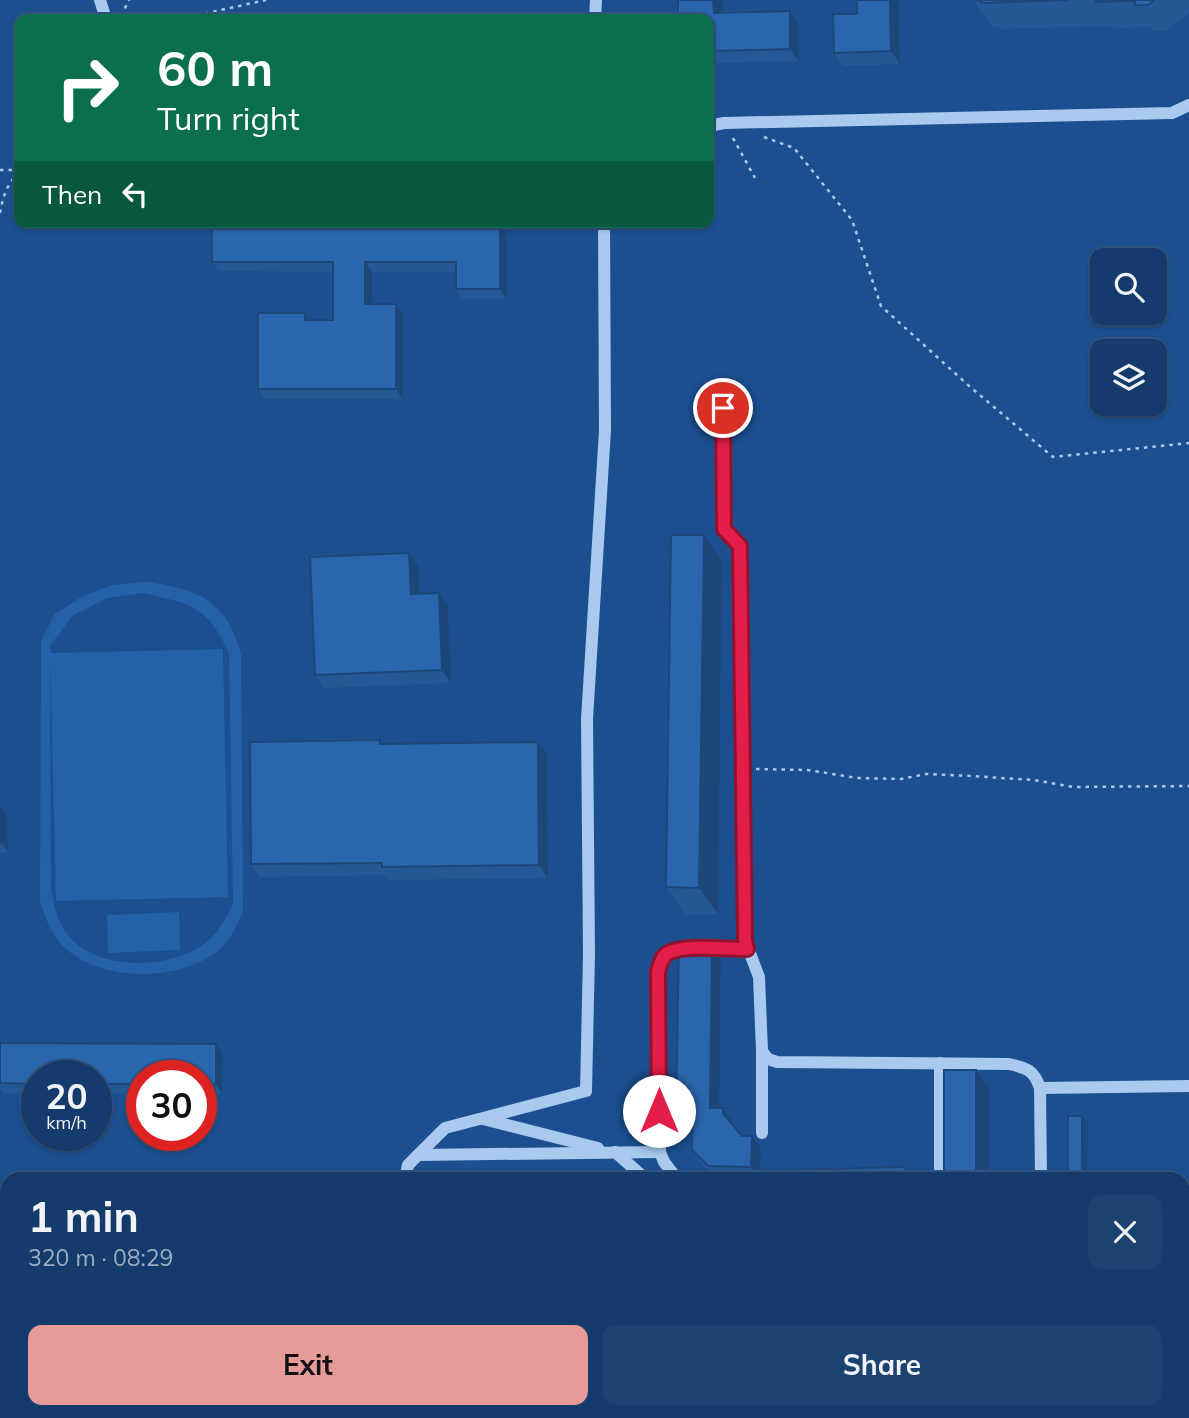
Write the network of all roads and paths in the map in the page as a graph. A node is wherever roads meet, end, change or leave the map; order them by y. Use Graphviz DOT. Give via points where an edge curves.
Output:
graph roads {
  1 [pos="266,0"];
  2 [pos="203,14"];
  3 [pos="1189,105"];
  4 [pos="724,123"];
  5 [pos="714,125"];
  6 [pos="759,135"];
  7 [pos="14,177"];
  8 [pos="755,178"];
  9 [pos="0,213"];
  10 [pos="604,228"];
  11 [pos="723,408"];
  12 [pos="1189,443"];
  13 [pos="743,768"];
  14 [pos="1189,786"];
  15 [pos="747,949"];
  16 [pos="762,1051"];
  17 [pos="940,1063"];
  18 [pos="1189,1086"];
  19 [pos="1040,1088"];
  20 [pos="479,1118"];
  21 [pos="762,1133"];
  22 [pos="660,1152"];
  23 [pos="617,1153"];
  24 [pos="418,1155"];
  25 [pos="407,1172"];
  26 [pos="638,1172"];
  27 [pos="672,1172"];
  28 [pos="940,1172"];
  29 [pos="1041,1172"];
  1 -- 2 [label="path"];
  3 -- 4 [label="street" via="1172,113"];
  4 -- 5 [label="street"];
  4 -- 8 [label="path"];
  6 -- 12 [label="path" via="794,148 852,219 881,306 1053,457"];
  7 -- 9 [label="path"];
  10 -- 20 [label="street" via="605,430 587,719 586,1091"];
  11 -- 13 [label="street" via="724,529 740,546"];
  13 -- 14 [label="path" via="808,770 857,778 971,776 1073,787"];
  13 -- 15 [label="street"];
  15 -- 16 [label="street" via="759,977"];
  15 -- 22 [label="street" via="678,950 661,961"];
  16 -- 17 [label="street" via="777,1062"];
  16 -- 21 [label="street"];
  17 -- 19 [label="street" via="1026,1068 1035,1074"];
  17 -- 28 [label="street"];
  18 -- 19 [label="street"];
  19 -- 29 [label="street"];
  20 -- 23 [label="street"];
  20 -- 24 [label="street" via="445,1128"];
  22 -- 23 [label="street"];
  22 -- 27 [label="street"];
  23 -- 24 [label="street"];
  23 -- 26 [label="street"];
  24 -- 25 [label="street"];
}
